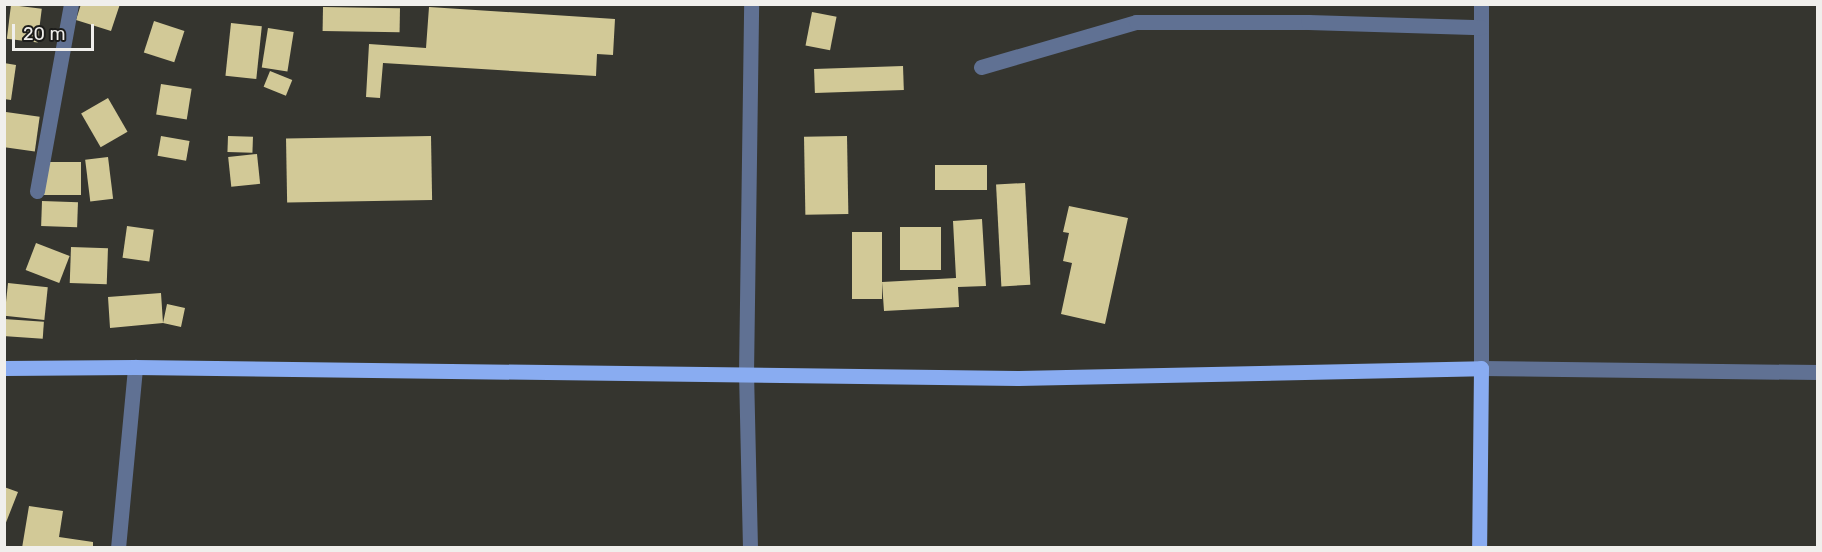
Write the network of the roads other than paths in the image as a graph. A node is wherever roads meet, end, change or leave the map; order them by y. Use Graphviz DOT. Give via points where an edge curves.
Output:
graph roads {
  1 [pos="71,4"];
  2 [pos="751,4"];
  3 [pos="1481,4"];
  4 [pos="1481,27"];
  5 [pos="981,67"];
  6 [pos="37,191"];
  7 [pos="135,367"];
  8 [pos="4,368"];
  9 [pos="1481,368"];
  10 [pos="1818,372"];
  11 [pos="746,374"];
  12 [pos="118,548"];
  13 [pos="750,548"];
  14 [pos="1479,548"];
  1 -- 6 [label="street"];
  2 -- 11 [label="street"];
  3 -- 4 [label="street"];
  4 -- 5 [label="street" via="1136,22"];
  4 -- 9 [label="street"];
  7 -- 8 [label="main road"];
  7 -- 11 [label="main road"];
  7 -- 12 [label="street"];
  9 -- 10 [label="street"];
  9 -- 11 [label="main road" via="1018,378"];
  9 -- 14 [label="main road"];
  11 -- 13 [label="street"];
}
